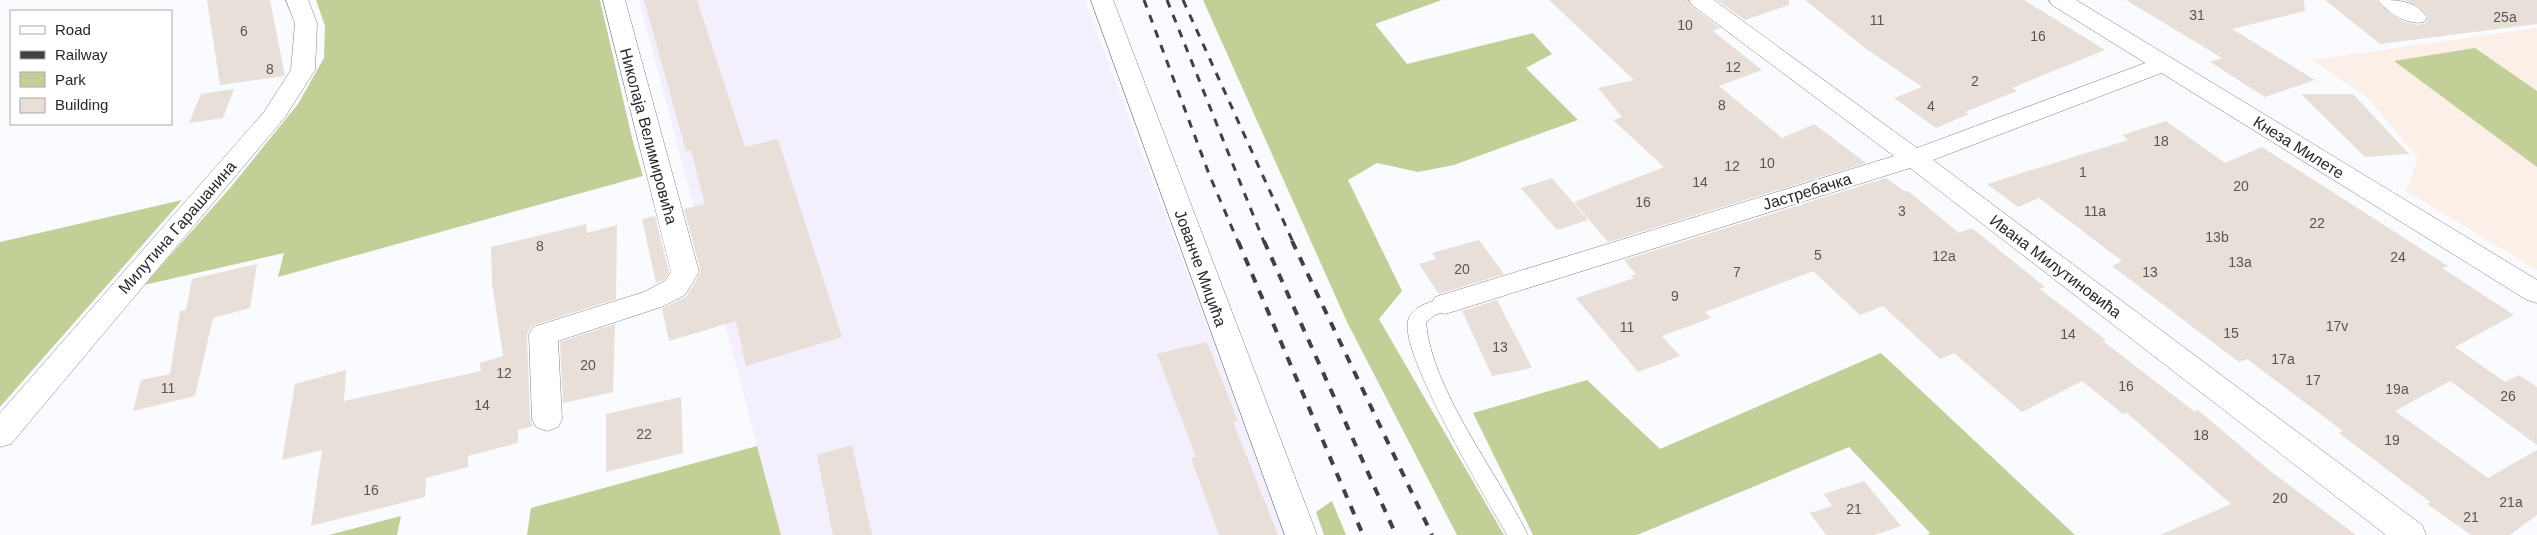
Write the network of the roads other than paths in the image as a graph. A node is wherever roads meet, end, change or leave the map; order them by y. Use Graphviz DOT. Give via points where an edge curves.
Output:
graph roads {
  1 [pos="297,0"];
  2 [pos="614,0"];
  3 [pos="1102,0"];
  4 [pos="1700,0"];
  5 [pos="2060,0"];
  6 [pos="2389,0"];
  7 [pos="2416,17"];
  8 [pos="2164,64"];
  9 [pos="1914,158"];
  10 [pos="2537,293"];
  11 [pos="1444,304"];
  12 [pos="547,418"];
  13 [pos="0,436"];
  14 [pos="1301,535"];
  15 [pos="1518,535"];
  16 [pos="2410,535"];
  1 -- 13 [label="street, Милутина Гарашанина" via="306,23 303,70 273,117"];
  2 -- 12 [label="street, Николаја Велимировића" via="685,272 675,288 654,299 542,335"];
  3 -- 14 [label="street, Јованче Мицића"];
  4 -- 9 [label="street, Ивана Милутиновића"];
  5 -- 8 [label="street, Кнеза Милете"];
  6 -- 7 [label="street"];
  8 -- 9 [label="street, Јастребачка"];
  8 -- 10 [label="street, Кнеза Милете"];
  9 -- 11 [label="street, Јастребачка"];
  9 -- 16 [label="street, Ивана Милутиновића"];
  11 -- 15 [label="lane" via="1423,312 1417,320 1415,332 1439,395"];
}
